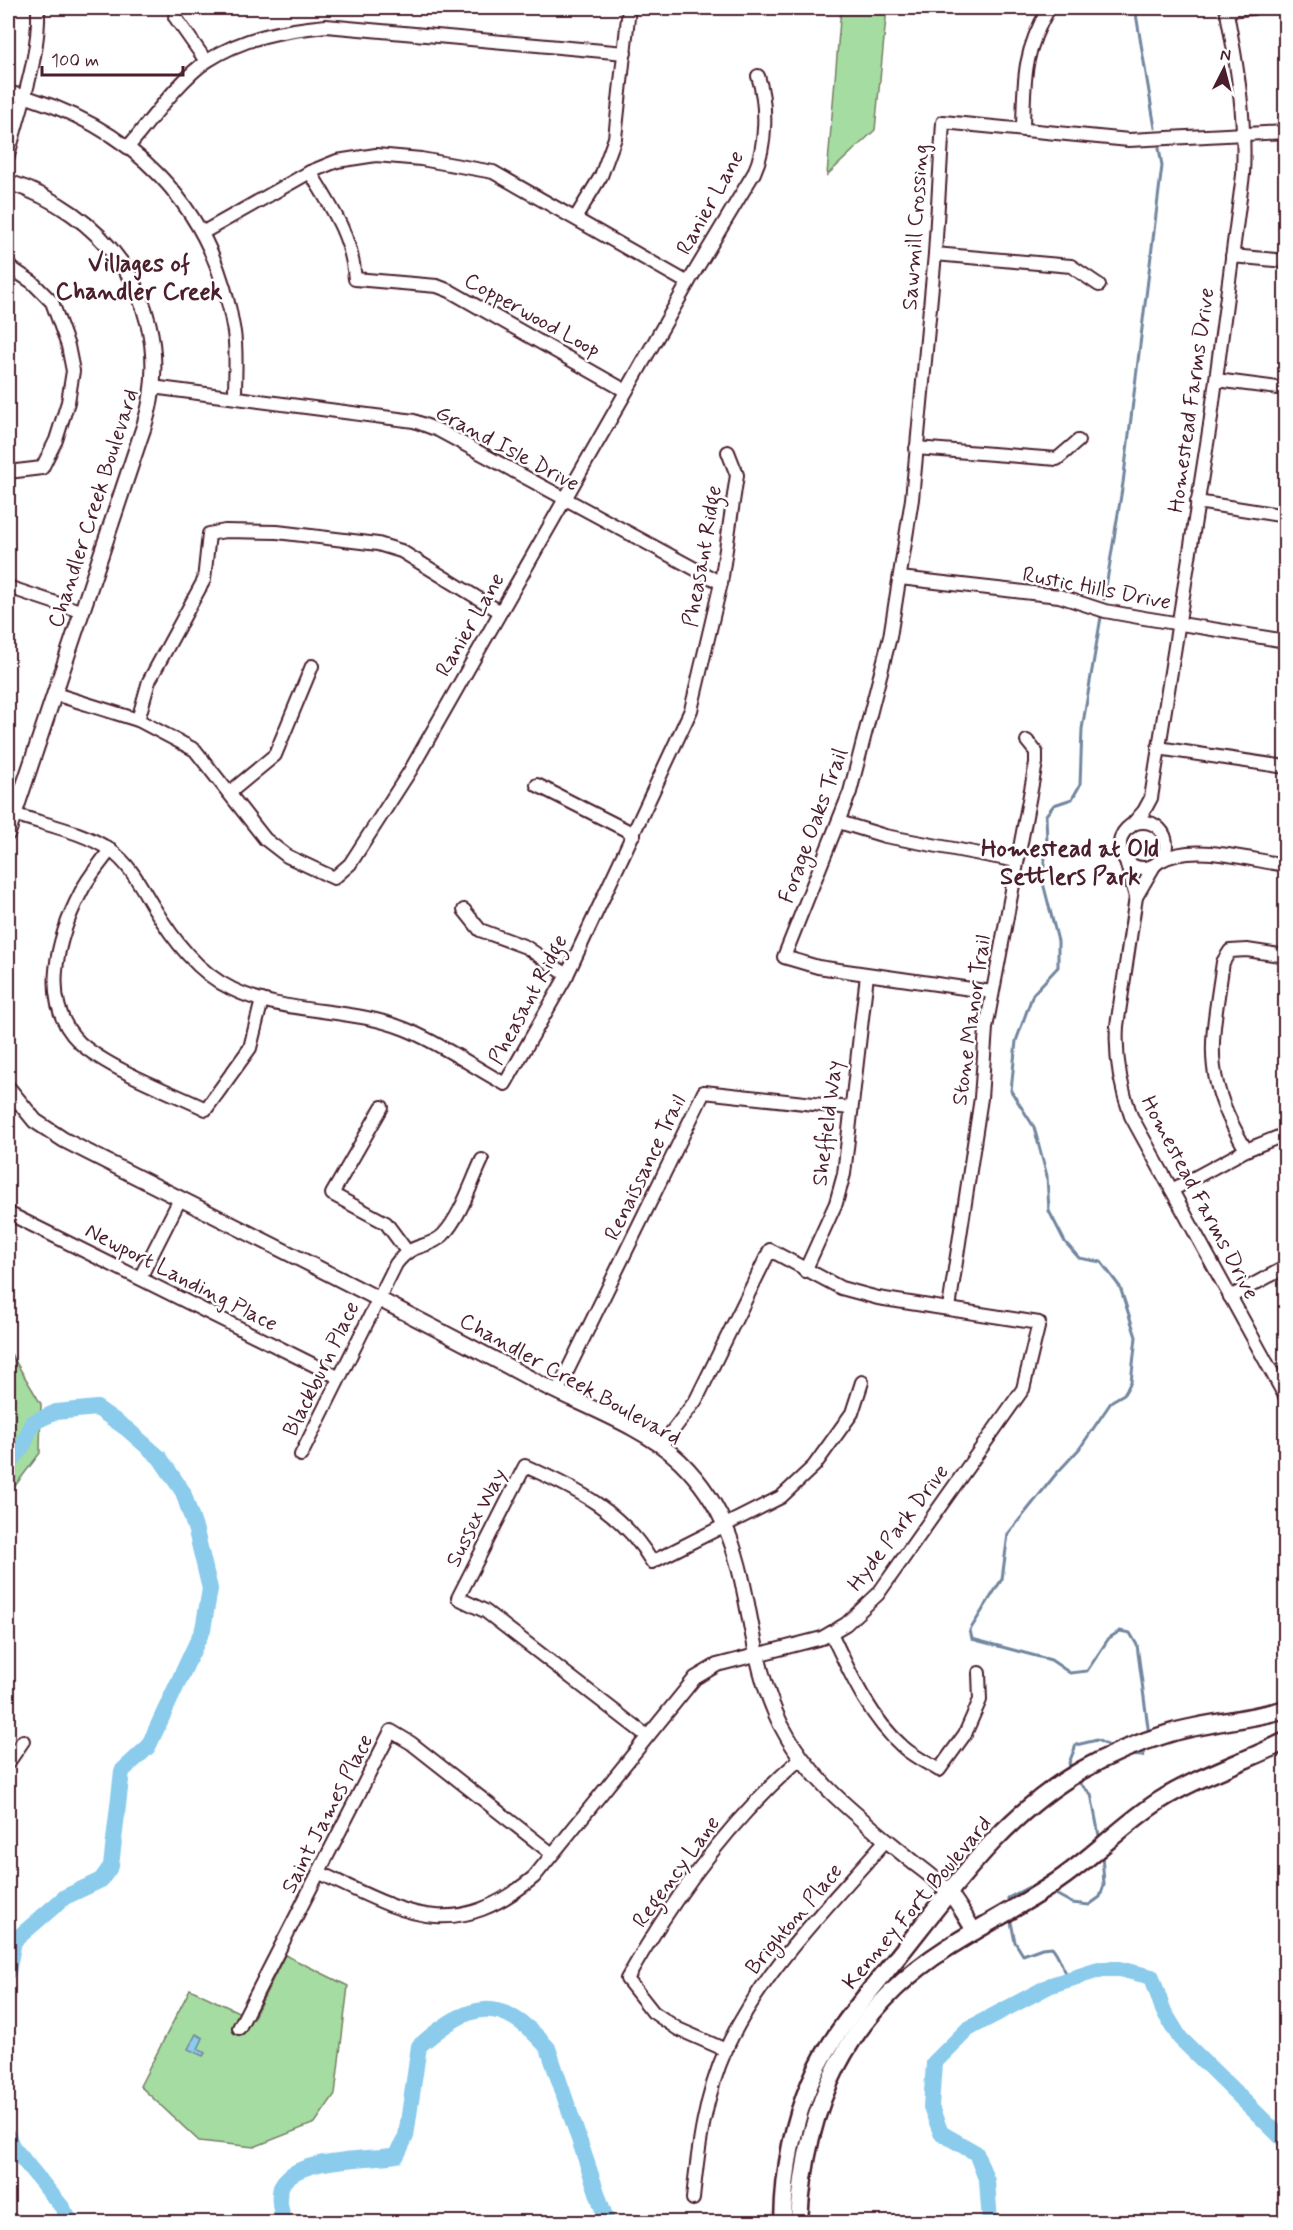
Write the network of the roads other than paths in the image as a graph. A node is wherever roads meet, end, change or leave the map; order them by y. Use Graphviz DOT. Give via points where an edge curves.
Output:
graph roads {
  1 [pos="38,8"];
  2 [pos="629,8"];
  3 [pos="1049,8"];
  4 [pos="1253,8"];
  5 [pos="1227,9"];
  6 [pos="175,17"];
  7 [pos="625,53"];
  8 [pos="206,61"];
  9 [pos="758,75"];
  10 [pos="8,92"];
  11 [pos="23,96"];
  12 [pos="1023,130"];
  13 [pos="1286,132"];
  14 [pos="1245,134"];
  15 [pos="129,146"];
  16 [pos="8,156"];
  17 [pos="310,172"];
  18 [pos="8,182"];
  19 [pos="576,217"];
  20 [pos="202,233"];
  21 [pos="934,254"];
  22 [pos="1232,256"];
  23 [pos="1286,261"];
  24 [pos="8,266"];
  25 [pos="688,283"];
  26 [pos="1099,285"];
  27 [pos="1216,380"];
  28 [pos="152,387"];
  29 [pos="1286,389"];
  30 [pos="626,391"];
  31 [pos="235,396"];
  32 [pos="1078,441"];
  33 [pos="916,448"];
  34 [pos="728,452"];
  35 [pos="8,472"];
  36 [pos="912,499"];
  37 [pos="566,500"];
  38 [pos="1197,502"];
  39 [pos="1286,516"];
  40 [pos="900,578"];
  41 [pos="721,583"];
  42 [pos="8,586"];
  43 [pos="80,611"];
  44 [pos="499,611"];
  45 [pos="1178,625"];
  46 [pos="1286,641"];
  47 [pos="312,666"];
  48 [pos="55,694"];
  49 [pos="138,720"];
  50 [pos="1027,741"];
  51 [pos="1158,748"];
  52 [pos="1286,767"];
  53 [pos="537,785"];
  54 [pos="229,793"];
  55 [pos="1151,798"];
  56 [pos="10,813"];
  57 [pos="839,822"];
  58 [pos="1130,827"];
  59 [pos="1161,831"];
  60 [pos="8,832"];
  61 [pos="634,834"];
  62 [pos="110,850"];
  63 [pos="1191,852"];
  64 [pos="1017,861"];
  65 [pos="1126,861"];
  66 [pos="1157,863"];
  67 [pos="1286,865"];
  68 [pos="1137,897"];
  69 [pos="464,910"];
  70 [pos="1286,956"];
  71 [pos="567,975"];
  72 [pos="867,975"];
  73 [pos="992,992"];
  74 [pos="262,1000"];
  75 [pos="8,1088"];
  76 [pos="382,1107"];
  77 [pos="850,1108"];
  78 [pos="1286,1134"];
  79 [pos="1246,1150"];
  80 [pos="482,1160"];
  81 [pos="1172,1191"];
  82 [pos="180,1199"];
  83 [pos="8,1213"];
  84 [pos="406,1250"];
  85 [pos="1286,1267"];
  86 [pos="806,1271"];
  87 [pos="140,1278"];
  88 [pos="1230,1297"];
  89 [pos="378,1299"];
  90 [pos="949,1308"];
  91 [pos="338,1377"];
  92 [pos="862,1382"];
  93 [pos="557,1392"];
  94 [pos="1286,1398"];
  95 [pos="661,1446"];
  96 [pos="301,1455"];
  97 [pos="727,1527"];
  98 [pos="831,1633"];
  99 [pos="759,1654"];
  100 [pos="979,1673"];
  101 [pos="1286,1709"];
  102 [pos="647,1736"];
  103 [pos="23,1741"];
  104 [pos="1286,1741"];
  105 [pos="801,1758"];
  106 [pos="8,1763"];
  107 [pos="886,1840"];
  108 [pos="551,1853"];
  109 [pos="320,1873"];
  110 [pos="949,1893"];
  111 [pos="979,1929"];
  112 [pos="239,2028"];
  113 [pos="726,2050"];
  114 [pos="693,2199"];
  115 [pos="783,2223"];
  116 [pos="800,2223"];
  1 -- 11 [label="street" via="36,52"];
  2 -- 7 [label="street"];
  3 -- 12 [label="street" via="1034,34 1025,70"];
  4 -- 5 [label="street"];
  5 -- 14 [label="street, Homestead Farms Drive"];
  6 -- 8 [label="street"];
  7 -- 8 [label="street" via="326,26 280,31"];
  7 -- 19 [label="street" via="609,160"];
  8 -- 15 [label="street"];
  9 -- 25 [label="street, Ranier Lane" via="764,95 759,161 726,224"];
  10 -- 11 [label="street"];
  11 -- 15 [label="street" via="68,111"];
  11 -- 16 [label="street"];
  12 -- 14 [label="street, Sawmill Crossing" via="1129,140"];
  12 -- 21 [label="street, Sawmill Crossing" via="943,122"];
  13 -- 14 [label="street, Sawmill Crossing"];
  14 -- 22 [label="street, Homestead Farms Drive"];
  15 -- 20 [label="street" via="178,196"];
  17 -- 19 [label="street" via="338,161 376,155 464,165 493,172"];
  17 -- 20 [label="street"];
  17 -- 30 [label="street, Copperwood Loop" via="340,223 353,254 355,279 437,286 450,291"];
  18 -- 28 [label="street, Chandler Creek Boulevard" via="67,209 99,233 115,253 139,296 148,324"];
  19 -- 25 [label="street"];
  20 -- 31 [label="street" via="229,308 234,334"];
  21 -- 26 [label="street" via="1071,266"];
  21 -- 33 [label="street, Sawmill Crossing"];
  22 -- 23 [label="street"];
  22 -- 27 [label="street, Homestead Farms Drive"];
  24 -- 35 [label="street" via="52,302 73,371 56,440 42,468"];
  25 -- 30 [label="street, Ranier Lane"];
  27 -- 29 [label="street"];
  27 -- 38 [label="street, Homestead Farms Drive"];
  28 -- 31 [label="street, Grand Isle Drive"];
  28 -- 43 [label="street, Chandler Creek Boulevard" via="139,441"];
  30 -- 37 [label="street, Ranier Lane"];
  31 -- 37 [label="street, Grand Isle Drive" via="414,421 438,430"];
  32 -- 33 [label="street" via="1057,459"];
  33 -- 36 [label="street, Sawmill Crossing"];
  34 -- 41 [label="street, Pheasant Ridge" via="737,475"];
  36 -- 40 [label="street, Forage Oaks Trail"];
  37 -- 41 [label="street, Grand Isle Drive"];
  37 -- 44 [label="street, Ranier Lane"];
  38 -- 39 [label="street"];
  38 -- 45 [label="street, Homestead Farms Drive"];
  40 -- 45 [label="street, Rustic Hills Drive" via="1059,596 1105,611"];
  40 -- 57 [label="street, Forage Oaks Trail" via="869,724"];
  41 -- 61 [label="street, Pheasant Ridge" via="691,710"];
  42 -- 43 [label="street"];
  43 -- 48 [label="street, Chandler Creek Boulevard"];
  44 -- 49 [label="street" via="401,551 378,544 277,532 209,534 204,580 150,681"];
  44 -- 54 [label="street, Ranier Lane" via="410,771 350,864 334,878 287,856 265,839"];
  45 -- 46 [label="street, Rustic Hills Drive"];
  45 -- 51 [label="street, Homestead Farms Drive"];
  47 -- 54 [label="street" via="275,755"];
  48 -- 49 [label="street, Ranier Lane"];
  48 -- 56 [label="street, Chandler Creek Boulevard"];
  49 -- 54 [label="street, Ranier Lane" via="195,750"];
  50 -- 64 [label="street, Stone Manor Trail" via="1036,752 1036,763"];
  51 -- 52 [label="street"];
  51 -- 55 [label="street, Homestead Farms Drive"];
  53 -- 61 [label="street"];
  55 -- 58 [label="street, Homestead Farms Drive"];
  55 -- 59 [label="street, Homestead Farms Drive"];
  56 -- 60 [label="street, Chandler Creek Boulevard"];
  56 -- 62 [label="street, Pheasant Ridge"];
  57 -- 64 [label="street" via="885,836"];
  57 -- 72 [label="street, Forage Oaks Trail" via="784,957"];
  58 -- 59 [label="street" via="1144,823"];
  58 -- 65 [label="street, Homestead Farms Drive" via="1121,840"];
  59 -- 63 [label="street"];
  59 -- 66 [label="street, Homestead Farms Drive" via="1166,848"];
  61 -- 71 [label="street, Pheasant Ridge"];
  62 -- 74 [label="street, Pheasant Ridge" via="132,872 179,945 214,979"];
  62 -- 74 [label="street" via="81,890 65,932 56,972 55,993 63,1018 80,1042 107,1061 206,1109 250,1048"];
  63 -- 66 [label="street" via="1174,854"];
  63 -- 67 [label="street"];
  64 -- 73 [label="street, Stone Manor Trail"];
  65 -- 66 [label="street" via="1140,868"];
  65 -- 68 [label="street, Homestead Farms Drive"];
  66 -- 68 [label="street, Homestead Farms Drive"];
  68 -- 81 [label="street, Homestead Farms Drive" via="1117,1026 1117,1061 1131,1116"];
  69 -- 71 [label="street" via="480,930 526,947"];
  70 -- 79 [label="street" via="1238,949 1230,951 1223,962 1212,1067 1222,1106"];
  71 -- 74 [label="street, Pheasant Ridge" via="505,1084 405,1029"];
  72 -- 73 [label="street, Forage Oaks Trail"];
  72 -- 77 [label="street, Sheffield Way"];
  73 -- 90 [label="street, Stone Manor Trail" via="971,1174"];
  75 -- 82 [label="street, Chandler Creek Boulevard" via="28,1114 48,1131"];
  76 -- 84 [label="street" via="332,1194 386,1223"];
  77 -- 86 [label="street, Sheffield Way" via="840,1191"];
  77 -- 93 [label="street, Renaissance Trail" via="704,1092"];
  78 -- 79 [label="street"];
  79 -- 81 [label="street"];
  80 -- 84 [label="street" via="442,1236"];
  81 -- 88 [label="street, Homestead Farms Drive"];
  82 -- 87 [label="street"];
  82 -- 89 [label="street, Chandler Creek Boulevard"];
  83 -- 87 [label="street, Newport Landing Place"];
  84 -- 89 [label="street, Blackburn Place"];
  85 -- 88 [label="street"];
  86 -- 90 [label="street, Hyde Park Drive" via="841,1288 878,1298"];
  86 -- 95 [label="street, Hyde Park Drive" via="770,1250 696,1400"];
  87 -- 91 [label="street, Newport Landing Place"];
  88 -- 94 [label="street, Homestead Farms Drive"];
  89 -- 91 [label="street, Blackburn Place"];
  89 -- 93 [label="street, Chandler Creek Boulevard"];
  90 -- 98 [label="street, Hyde Park Drive" via="1039,1323 1023,1389 878,1594"];
  91 -- 96 [label="street, Blackburn Place"];
  92 -- 97 [label="street" via="852,1413 814,1466 781,1497"];
  93 -- 95 [label="street, Chandler Creek Boulevard"];
  95 -- 97 [label="street, Chandler Creek Boulevard" via="696,1479"];
  97 -- 99 [label="street, Chandler Creek Boulevard"];
  97 -- 102 [label="street, Sussex Way" via="652,1562 622,1521 602,1506 525,1466 458,1598 485,1611"];
  98 -- 99 [label="street, Hyde Park Drive"];
  98 -- 100 [label="street" via="878,1720 904,1748 939,1770 965,1734 980,1700"];
  99 -- 102 [label="street, Hyde Park Drive" via="717,1665 695,1678"];
  99 -- 105 [label="street, Chandler Creek Boulevard" via="776,1713"];
  101 -- 110 [label="main road, Kenney Fort Boulevard" via="1180,1731 1106,1757 1051,1791 1008,1826"];
  102 -- 108 [label="street, Hyde Park Drive"];
  103 -- 106 [label="street"];
  104 -- 111 [label="main road, Kenney Fort Boulevard" via="1185,1785 1131,1821 1058,1881"];
  105 -- 107 [label="street, Chandler Creek Boulevard" via="837,1799"];
  105 -- 113 [label="street, Regency Lane" via="762,1792 706,1859 662,1917 627,1979 653,2012 678,2029"];
  107 -- 110 [label="street, Chandler Creek Boulevard"];
  107 -- 113 [label="street, Brighton Place" via="768,1976"];
  108 -- 109 [label="street, Hyde Park Drive" via="534,1877 510,1897 469,1914 442,1917 394,1908"];
  108 -- 109 [label="street, Saint James Place" via="391,1731"];
  109 -- 112 [label="street, Saint James Place"];
  110 -- 111 [label="street, Chandler Creek Boulevard"];
  110 -- 115 [label="main road, Kenney Fort Boulevard" via="852,2014 811,2080 789,2150"];
  111 -- 116 [label="main road, Kenney Fort Boulevard" via="894,1988 840,2061 821,2099 809,2138"];
  113 -- 114 [label="street, Brighton Place" via="700,2131"];
}
